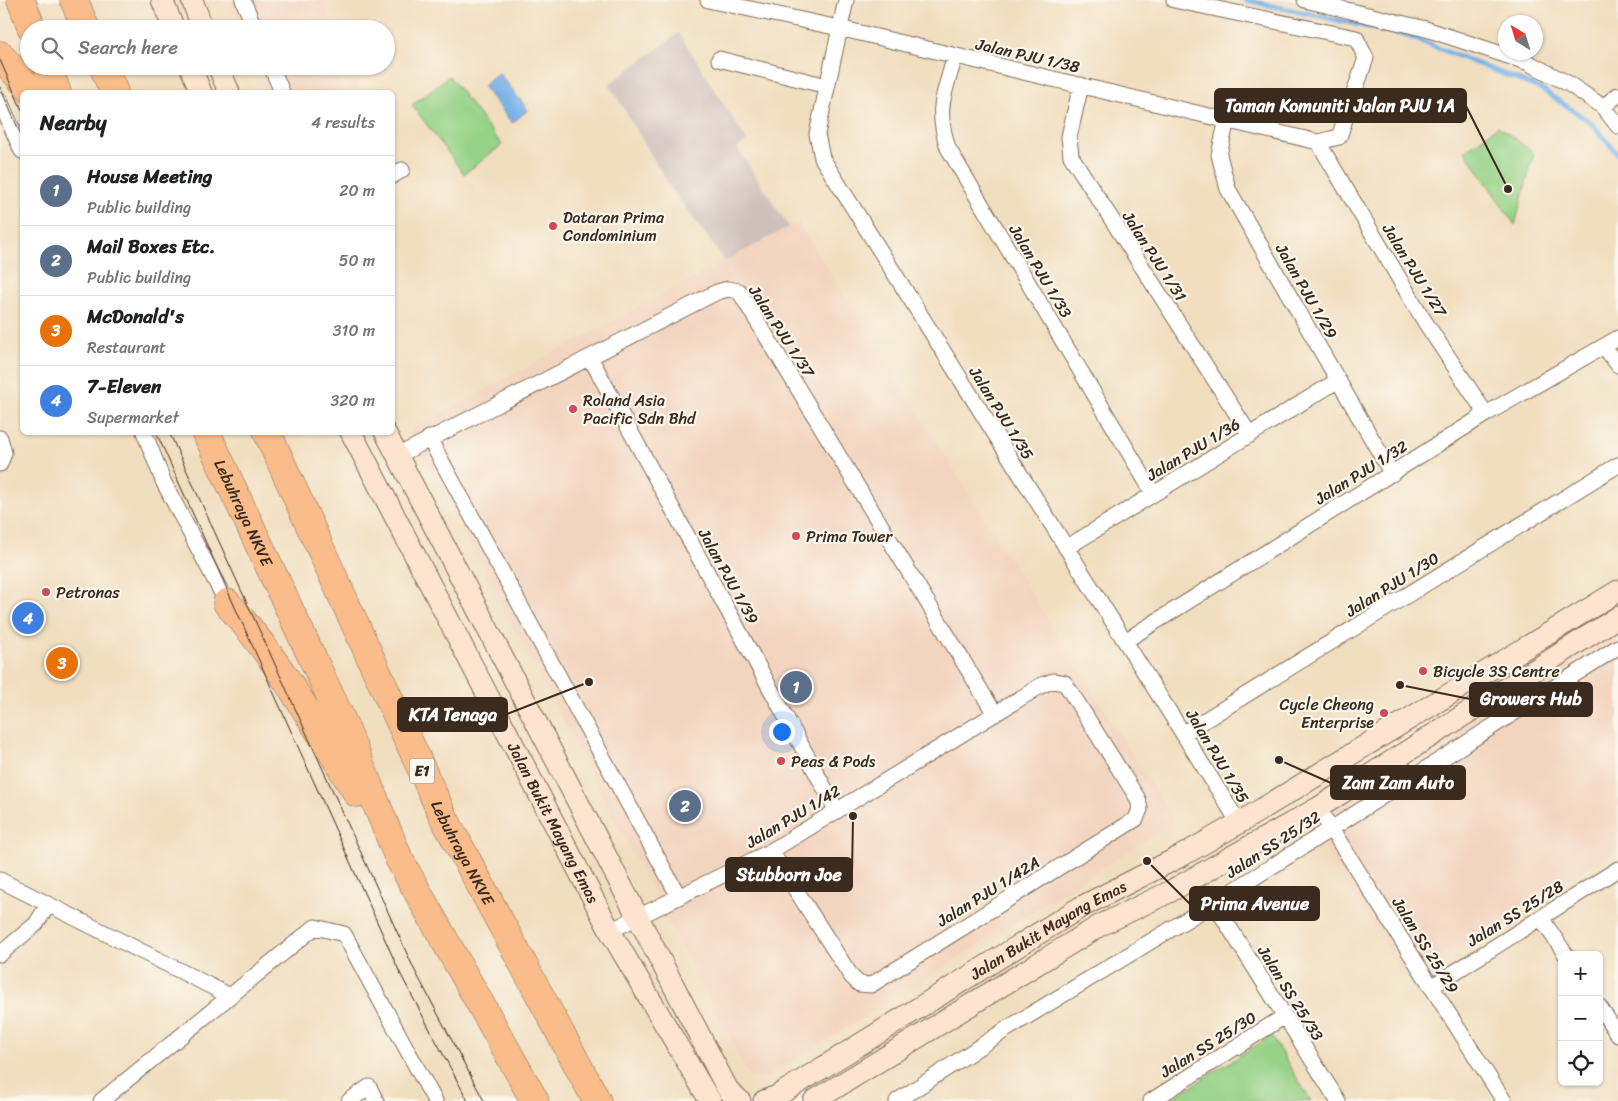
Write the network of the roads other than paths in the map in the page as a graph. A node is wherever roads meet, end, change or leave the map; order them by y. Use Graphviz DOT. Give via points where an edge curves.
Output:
graph roads {
  1 [pos="21,0"];
  2 [pos="74,0"];
  3 [pos="162,0"];
  4 [pos="192,0"];
  5 [pos="243,0"];
  6 [pos="708,0"];
  7 [pos="846,0"];
  8 [pos="1174,0"];
  9 [pos="1305,0"];
  10 [pos="29,20"];
  11 [pos="82,20"];
  12 [pos="170,20"];
  13 [pos="200,20"];
  14 [pos="251,20"];
  15 [pos="839,28"];
  16 [pos="0,55"];
  17 [pos="955,56"];
  18 [pos="719,59"];
  19 [pos="50,75"];
  20 [pos="107,75"];
  21 [pos="194,75"];
  22 [pos="222,75"];
  23 [pos="275,75"];
  24 [pos="1081,85"];
  25 [pos="827,86"];
  26 [pos="30,90"];
  27 [pos="56,90"];
  28 [pos="113,90"];
  29 [pos="200,90"];
  30 [pos="228,90"];
  31 [pos="281,90"];
  32 [pos="1618,95"];
  33 [pos="0,101"];
  34 [pos="1603,107"];
  35 [pos="1227,119"];
  36 [pos="1618,126"];
  37 [pos="1318,142"];
  38 [pos="20,146"];
  39 [pos="1618,338"];
  40 [pos="1604,346"];
  41 [pos="590,359"];
  42 [pos="1618,365"];
  43 [pos="1338,381"];
  44 [pos="1486,414"];
  45 [pos="145,435"];
  46 [pos="207,435"];
  47 [pos="268,435"];
  48 [pos="353,435"];
  49 [pos="386,435"];
  50 [pos="1250,435"];
  51 [pos="0,438"];
  52 [pos="429,438"];
  53 [pos="397,456"];
  54 [pos="0,464"];
  55 [pos="1618,465"];
  56 [pos="1392,474"];
  57 [pos="1153,493"];
  58 [pos="390,505"];
  59 [pos="1066,548"];
  60 [pos="1618,591"];
  61 [pos="227,603"];
  62 [pos="1618,617"];
  63 [pos="1125,640"];
  64 [pos="1618,647"];
  65 [pos="1065,683"];
  66 [pos="995,714"];
  67 [pos="1184,733"];
  68 [pos="1318,808"];
  69 [pos="837,810"];
  70 [pos="1238,823"];
  71 [pos="1331,827"];
  72 [pos="771,851"];
  73 [pos="400,859"];
  74 [pos="1618,869"];
  75 [pos="0,880"];
  76 [pos="679,897"];
  77 [pos="1214,903"];
  78 [pos="48,905"];
  79 [pos="638,917"];
  80 [pos="1541,918"];
  81 [pos="610,931"];
  82 [pos="1563,951"];
  83 [pos="0,954"];
  84 [pos="1432,986"];
  85 [pos="230,996"];
  86 [pos="1603,1012"];
  87 [pos="1285,1016"];
  88 [pos="1618,1034"];
  89 [pos="101,1101"];
  90 [pos="350,1101"];
  91 [pos="376,1101"];
  92 [pos="436,1101"];
  93 [pos="535,1101"];
  94 [pos="597,1101"];
  95 [pos="710,1101"];
  96 [pos="740,1101"];
  97 [pos="764,1101"];
  98 [pos="814,1101"];
  99 [pos="897,1101"];
  100 [pos="1151,1101"];
  101 [pos="1338,1101"];
  102 [pos="1504,1101"];
  1 -- 10 [label="highway"];
  2 -- 11 [label="highway"];
  3 -- 12 [label="main road"];
  4 -- 13 [label="main road"];
  5 -- 14 [label="street"];
  6 -- 15 [label="street, Jalan PJU 1/38"];
  7 -- 15 [label="street, Jalan PJU 1/35"];
  8 -- 37 [label="street, Jalan PJU 1/38" via="1356,38 1366,58 1339,137"];
  9 -- 34 [label="street" via="1426,29 1528,63 1569,84"];
  15 -- 17 [label="street, Jalan PJU 1/38"];
  15 -- 25 [label="street, Jalan PJU 1/35"];
  16 -- 26 [label="highway"];
  17 -- 24 [label="street, Jalan PJU 1/38"];
  17 -- 57 [label="street, Jalan PJU 1/33" via="940,106 941,126 948,148"];
  18 -- 25 [label="street"];
  19 -- 27 [label="highway"];
  20 -- 28 [label="highway"];
  21 -- 29 [label="main road"];
  22 -- 30 [label="main road"];
  23 -- 31 [label="street"];
  24 -- 35 [label="street, Jalan PJU 1/38"];
  24 -- 50 [label="street, Jalan PJU 1/31" via="1069,137 1071,156"];
  25 -- 59 [label="street, Jalan PJU 1/35" via="817,134 822,158"];
  32 -- 34 [label="street"];
  33 -- 38 [label="street"];
  34 -- 36 [label="street"];
  35 -- 37 [label="street, Jalan PJU 1/38"];
  35 -- 43 [label="street, Jalan PJU 1/29" via="1219,155 1228,189"];
  37 -- 44 [label="street, Jalan PJU 1/27" via="1420,313"];
  39 -- 40 [label="street, Jalan PJU 1/32"];
  40 -- 42 [label="street"];
  40 -- 44 [label="street, Jalan PJU 1/32"];
  41 -- 52 [label="street, Jalan PJU 1/37"];
  41 -- 66 [label="street, Jalan PJU 1/37" via="717,292 739,291"];
  41 -- 69 [label="street, Jalan PJU 1/39"];
  43 -- 50 [label="street, Jalan PJU 1/36"];
  43 -- 56 [label="street, Jalan PJU 1/29"];
  44 -- 56 [label="street, Jalan PJU 1/32"];
  45 -- 61 [label="street" via="164,483"];
  46 -- 73 [label="highway, Lebuhraya NKVE" via="343,722"];
  47 -- 94 [label="highway, Lebuhraya NKVE / E1" via="443,816"];
  48 -- 58 [label="main road, Jalan Bukit Mayang Emas"];
  49 -- 53 [label="main road, Jalan Bukit Mayang Emas"];
  50 -- 57 [label="street, Jalan PJU 1/36"];
  51 -- 54 [label="street" via="4,453"];
  52 -- 53 [label="street, Jalan PJU 1/37"];
  52 -- 76 [label="street"];
  53 -- 58 [label="main road" via="386,477"];
  53 -- 79 [label="main road, Jalan Bukit Mayang Emas"];
  55 -- 67 [label="street, Jalan PJU 1/30"];
  56 -- 63 [label="street, Jalan PJU 1/32"];
  57 -- 59 [label="street, Jalan PJU 1/36"];
  58 -- 81 [label="main road, Jalan Bukit Mayang Emas"];
  59 -- 63 [label="street, Jalan PJU 1/35"];
  60 -- 70 [label="main road, Jalan Bukit Mayang Emas"];
  61 -- 73 [label="highway" via="255,633 298,696"];
  62 -- 68 [label="main road, Jalan Bukit Mayang Emas"];
  63 -- 67 [label="street, Jalan PJU 1/35"];
  64 -- 71 [label="street, Jalan SS 25/32"];
  65 -- 66 [label="street, Jalan PJU 1/42" via="1053,681 1042,685"];
  65 -- 72 [label="street, Jalan PJU 1/42A" via="1138,799 1140,809 1136,819 871,985 858,984 851,976"];
  66 -- 69 [label="street, Jalan PJU 1/42"];
  67 -- 70 [label="street, Jalan PJU 1/35"];
  68 -- 71 [label="street, Jalan SS 25/29"];
  68 -- 98 [label="main road, Jalan Bukit Mayang Emas" via="1169,892 1099,926"];
  69 -- 72 [label="street, Jalan PJU 1/42"];
  70 -- 97 [label="main road, Jalan Bukit Mayang Emas" via="1080,907 777,1096"];
  71 -- 77 [label="street, Jalan SS 25/32"];
  71 -- 84 [label="street, Jalan SS 25/29"];
  72 -- 76 [label="street, Jalan PJU 1/42"];
  73 -- 93 [label="highway, Lebuhraya NKVE"];
  74 -- 80 [label="street, Jalan SS 25/28"];
  75 -- 78 [label="street"];
  76 -- 79 [label="street, Jalan PJU 1/42"];
  77 -- 87 [label="street, Jalan SS 25/33"];
  77 -- 99 [label="street, Jalan SS 25/32" via="1005,1030"];
  78 -- 83 [label="street" via="36,924"];
  78 -- 85 [label="street"];
  79 -- 81 [label="street, Jalan PJU 1/42"];
  79 -- 96 [label="main road, Jalan Bukit Mayang Emas" via="728,1090"];
  80 -- 82 [label="street"];
  80 -- 84 [label="street, Jalan SS 25/28"];
  81 -- 95 [label="main road, Jalan Bukit Mayang Emas"];
  84 -- 102 [label="street, Jalan SS 25/29"];
  85 -- 89 [label="street"];
  85 -- 92 [label="street" via="315,927 344,934"];
  86 -- 88 [label="street"];
  87 -- 100 [label="street, Jalan SS 25/30"];
  87 -- 101 [label="street, Jalan SS 25/33"];
  90 -- 91 [label="street" via="368,1087"];
}
